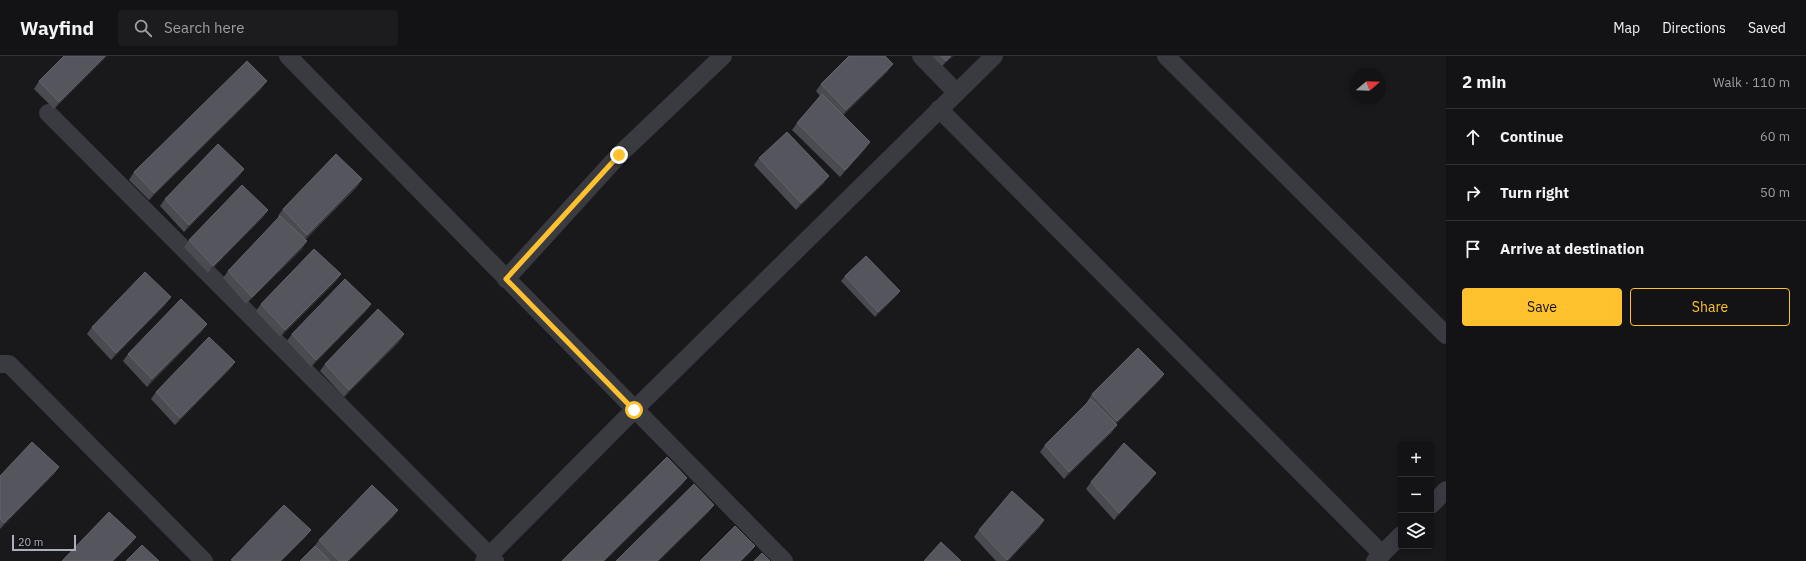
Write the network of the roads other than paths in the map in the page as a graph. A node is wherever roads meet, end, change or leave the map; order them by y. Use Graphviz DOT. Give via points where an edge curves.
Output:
graph roads {
  1 [pos="288,56"];
  2 [pos="723,56"];
  3 [pos="921,56"];
  4 [pos="994,56"];
  5 [pos="1166,56"];
  6 [pos="956,92"];
  7 [pos="939,109"];
  8 [pos="48,113"];
  9 [pos="506,279"];
  10 [pos="1446,335"];
  11 [pos="0,364"];
  12 [pos="634,410"];
  13 [pos="1446,490"];
  14 [pos="1434,502"];
  15 [pos="1398,538"];
  16 [pos="1378,557"];
  17 [pos="489,559"];
  18 [pos="204,561"];
  19 [pos="784,561"];
  1 -- 9 [label="street"];
  2 -- 9 [label="street" via="619,155"];
  3 -- 6 [label="street"];
  4 -- 6 [label="street"];
  5 -- 10 [label="street"];
  6 -- 7 [label="street"];
  7 -- 12 [label="street"];
  7 -- 16 [label="street"];
  8 -- 17 [label="street"];
  9 -- 12 [label="street"];
  11 -- 18 [label="street" via="9,364"];
  12 -- 17 [label="street"];
  12 -- 19 [label="street"];
  13 -- 14 [label="street"];
  15 -- 16 [label="street"];
}
